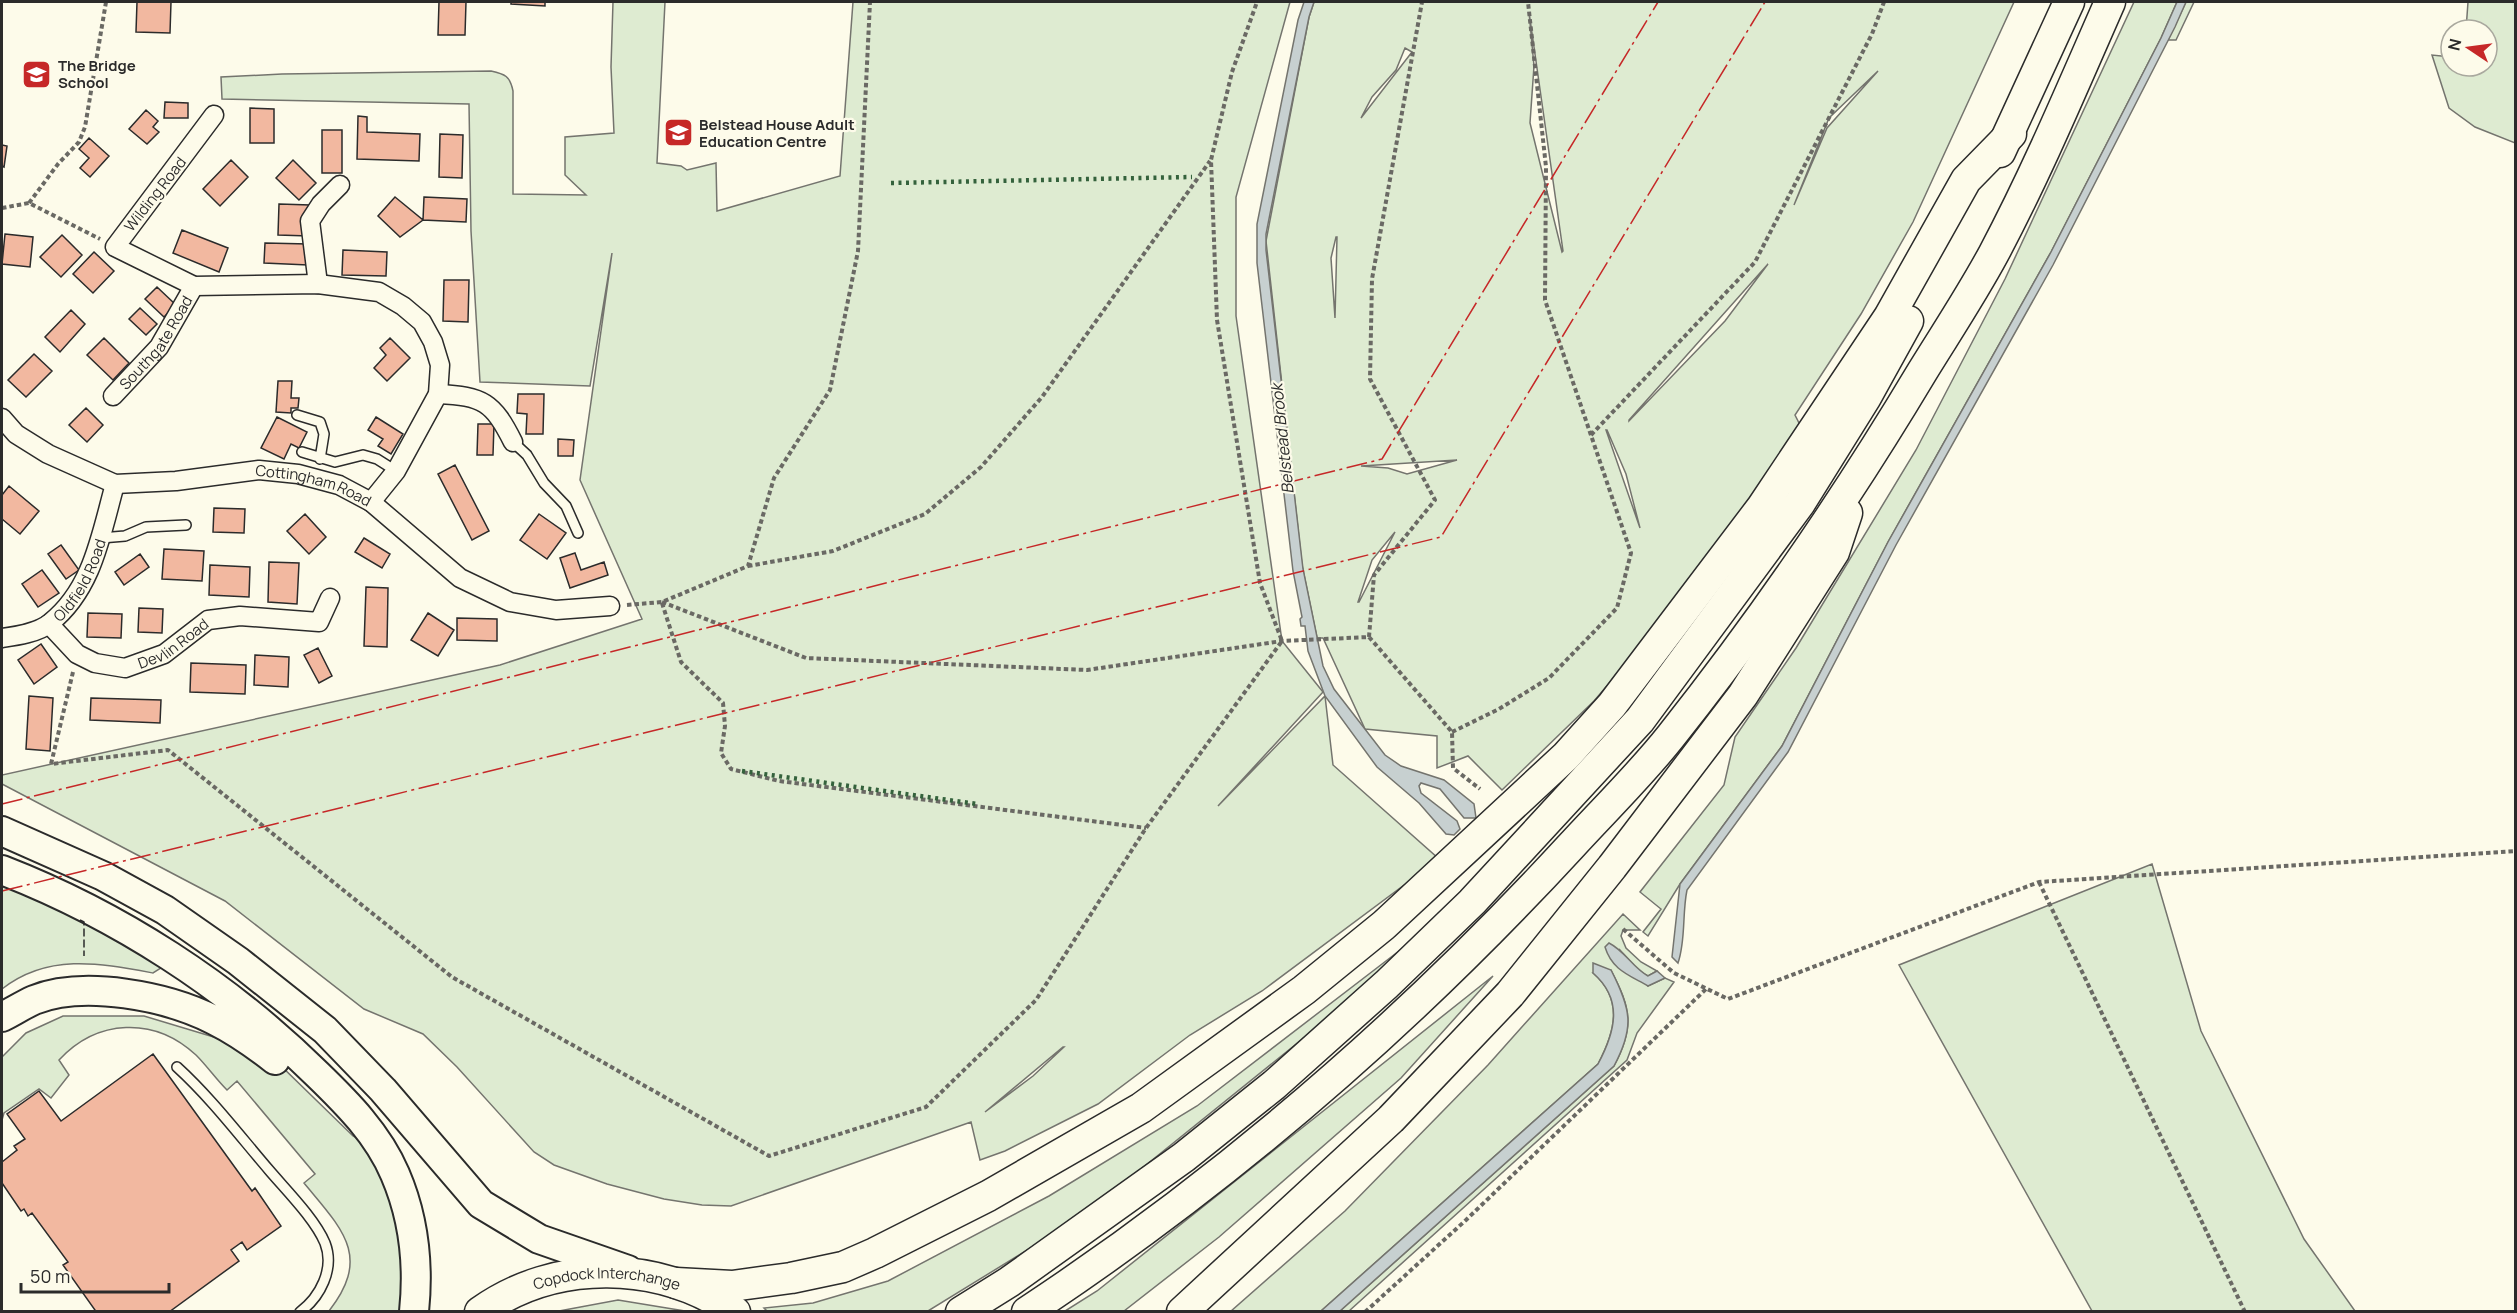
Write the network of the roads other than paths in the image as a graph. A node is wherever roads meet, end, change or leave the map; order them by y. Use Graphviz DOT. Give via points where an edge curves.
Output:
graph roads {
  1 [pos="2069,2"];
  2 [pos="2110,2"];
  3 [pos="214,115"];
  4 [pos="2011,134"];
  5 [pos="340,185"];
  6 [pos="318,284"];
  7 [pos="194,286"];
  8 [pos="438,394"];
  9 [pos="113,396"];
  10 [pos="297,415"];
  11 [pos="2,418"];
  12 [pos="513,442"];
  13 [pos="302,452"];
  14 [pos="320,459"];
  15 [pos="396,471"];
  16 [pos="1860,476"];
  17 [pos="115,484"];
  18 [pos="371,502"];
  19 [pos="186,525"];
  20 [pos="578,533"];
  21 [pos="102,538"];
  22 [pos="330,598"];
  23 [pos="610,606"];
  24 [pos="49,624"];
  25 [pos="2,638"];
  26 [pos="2,831"];
  27 [pos="2,870"];
  28 [pos="2,1017"];
  29 [pos="177,1067"];
  30 [pos="367,1126"];
  31 [pos="638,1274"];
  32 [pos="676,1283"];
  33 [pos="300,1311"];
  34 [pos="414,1311"];
  35 [pos="480,1311"];
  36 [pos="735,1311"];
  37 [pos="961,1311"];
  38 [pos="1027,1311"];
  39 [pos="1182,1311"];
  1 -- 4 [label="highway"];
  2 -- 16 [label="highway" via="2051,138 1993,255"];
  3 -- 7 [label="street, Wilding Road" via="115,247"];
  4 -- 32 [label="highway" via="1966,180 1889,317 1762,507 1612,705 1550,772 1384,925 1304,990 1141,1108 988,1196 894,1244 843,1267 791,1278 732,1287"];
  4 -- 37 [label="highway" via="1866,397 1800,503 1640,720 1472,902 1388,984 1274,1085 1184,1157 1009,1282"];
  5 -- 6 [label="street" via="310,221"];
  6 -- 7 [label="street, Wilding Road"];
  6 -- 8 [label="street, Wilding Road" via="379,292 422,322 440,365"];
  7 -- 9 [label="street, Southgate Road" via="159,347"];
  8 -- 12 [label="street" via="467,395 488,405 501,418"];
  8 -- 15 [label="street, Wilding Road"];
  10 -- 14 [label="lane" via="320,422 324,434"];
  11 -- 17 [label="street, Cottingham Road" via="16,434 48,454"];
  12 -- 20 [label="lane" via="566,506"];
  13 -- 14 [label="lane"];
  14 -- 15 [label="lane" via="335,462 363,455"];
  15 -- 18 [label="street, Wilding Road"];
  16 -- 38 [label="highway" via="1782,588 1668,739 1522,899 1411,1008 1293,1113 1163,1216"];
  16 -- 39 [label="highway" via="1834,552 1743,695 1510,994 1391,1119"];
  17 -- 18 [label="street, Cottingham Road" via="259,470 298,474 339,485"];
  17 -- 21 [label="street, Oldfield Road"];
  18 -- 23 [label="street, Cottingham Road" via="460,578 510,602 556,610"];
  19 -- 21 [label="lane" via="146,527 125,536"];
  21 -- 24 [label="street, Oldfield Road" via="78,591"];
  22 -- 24 [label="street, Devlin Road" via="319,622 240,616 208,620 164,654 125,668 95,663 77,654"];
  24 -- 25 [label="street, Oldfield Road"];
  26 -- 31 [label="main road" via="103,876 165,910 238,961 325,1030 490,1210 539,1239"];
  27 -- 30 [label="main road" via="62,895 133,933 220,992 297,1054"];
  28 -- 30 [label="main road" via="36,1000 96,991 133,995 181,1008 212,1019 249,1040 337,1108"];
  29 -- 33 [label="lane" via="291,1195 325,1243 325,1282"];
  30 -- 34 [label="main road" via="394,1172 407,1206 417,1267"];
  31 -- 32 [label="highway, Copdock Interchange"];
  31 -- 35 [label="highway, Copdock Interchange" via="606,1270 532,1283"];
  32 -- 36 [label="highway, Copdock Interchange"];
}
